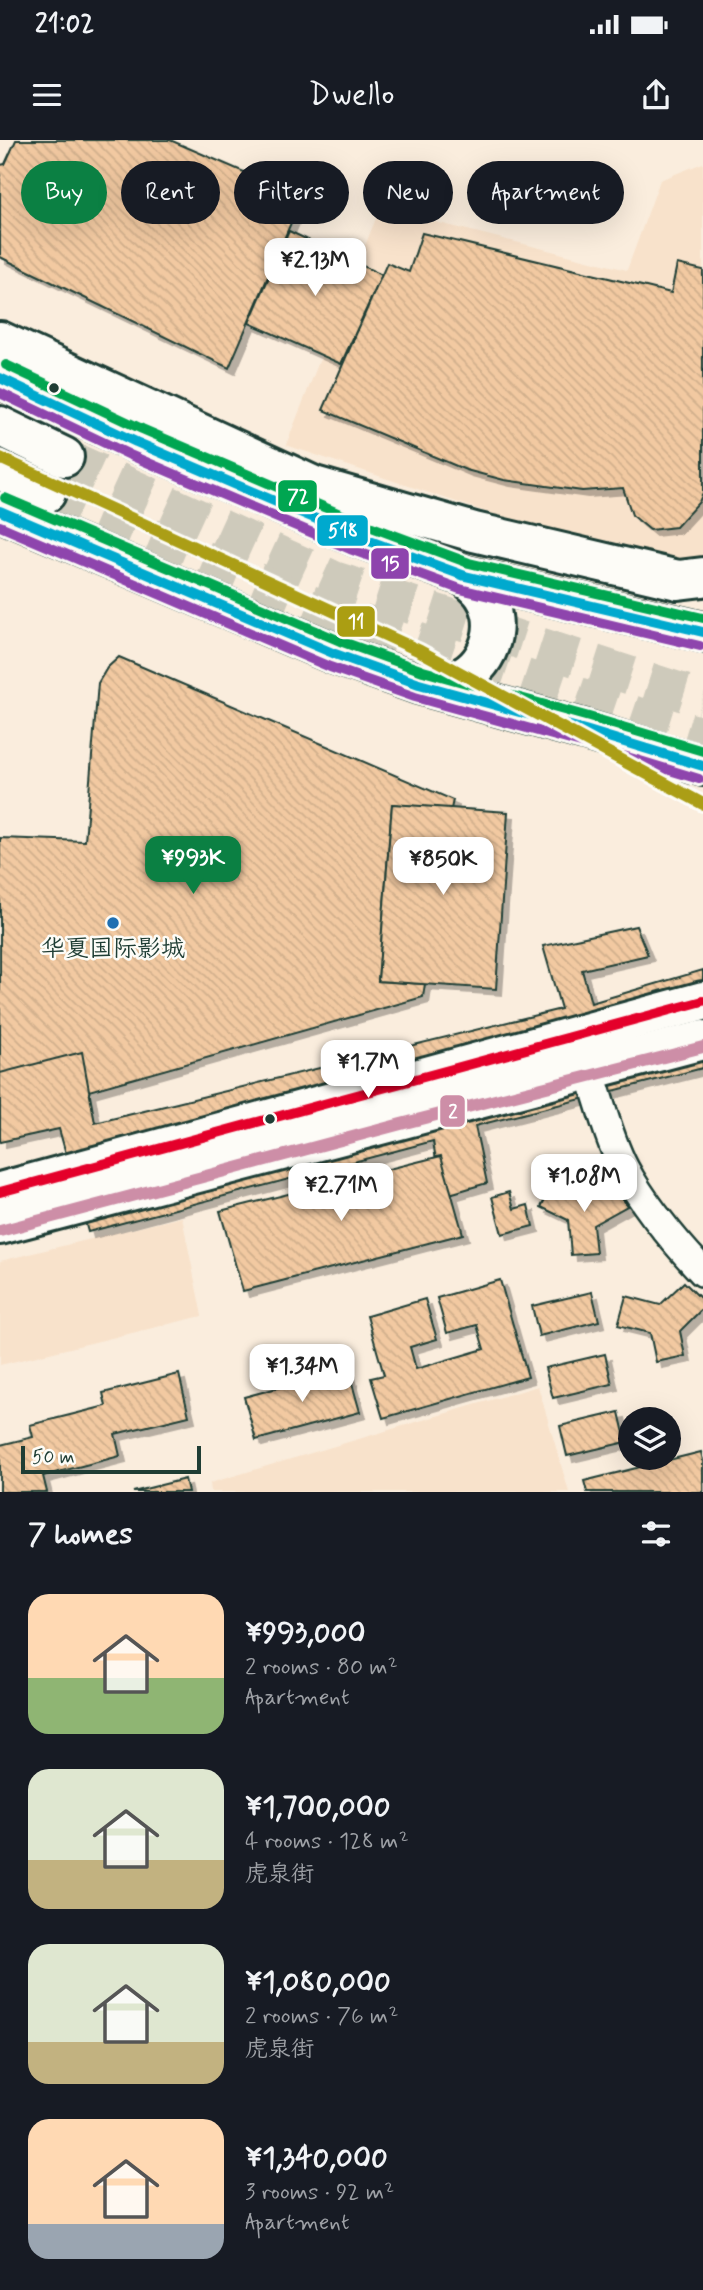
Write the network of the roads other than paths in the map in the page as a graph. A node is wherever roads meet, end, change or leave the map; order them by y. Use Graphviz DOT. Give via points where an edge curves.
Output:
graph roads {
  1 [pos="0,341"];
  2 [pos="0,378"];
  3 [pos="0,426"];
  4 [pos="64,457"];
  5 [pos="0,470"];
  6 [pos="46,493"];
  7 [pos="0,511"];
  8 [pos="465,576"];
  9 [pos="703,577"];
  10 [pos="703,632"];
  11 [pos="419,684"];
  12 [pos="703,766"];
  13 [pos="703,1001"];
  14 [pos="703,1040"];
  15 [pos="589,1070"];
  16 [pos="0,1192"];
  17 [pos="0,1225"];
  18 [pos="703,1272"];
  1 -- 9 [label="main road" via="314,486 487,535 678,579"];
  2 -- 8 [label="main road" via="356,536"];
  3 -- 4 [label="main road"];
  5 -- 6 [label="main road"];
  7 -- 11 [label="main road" via="335,654"];
  8 -- 10 [label="main road"];
  8 -- 11 [label="main road" via="491,610 492,632 486,653 467,675 439,684"];
  11 -- 12 [label="main road"];
  13 -- 16 [label="main road"];
  14 -- 15 [label="main road"];
  15 -- 17 [label="main road"];
  15 -- 18 [label="street" via="624,1167 658,1219"];
}
